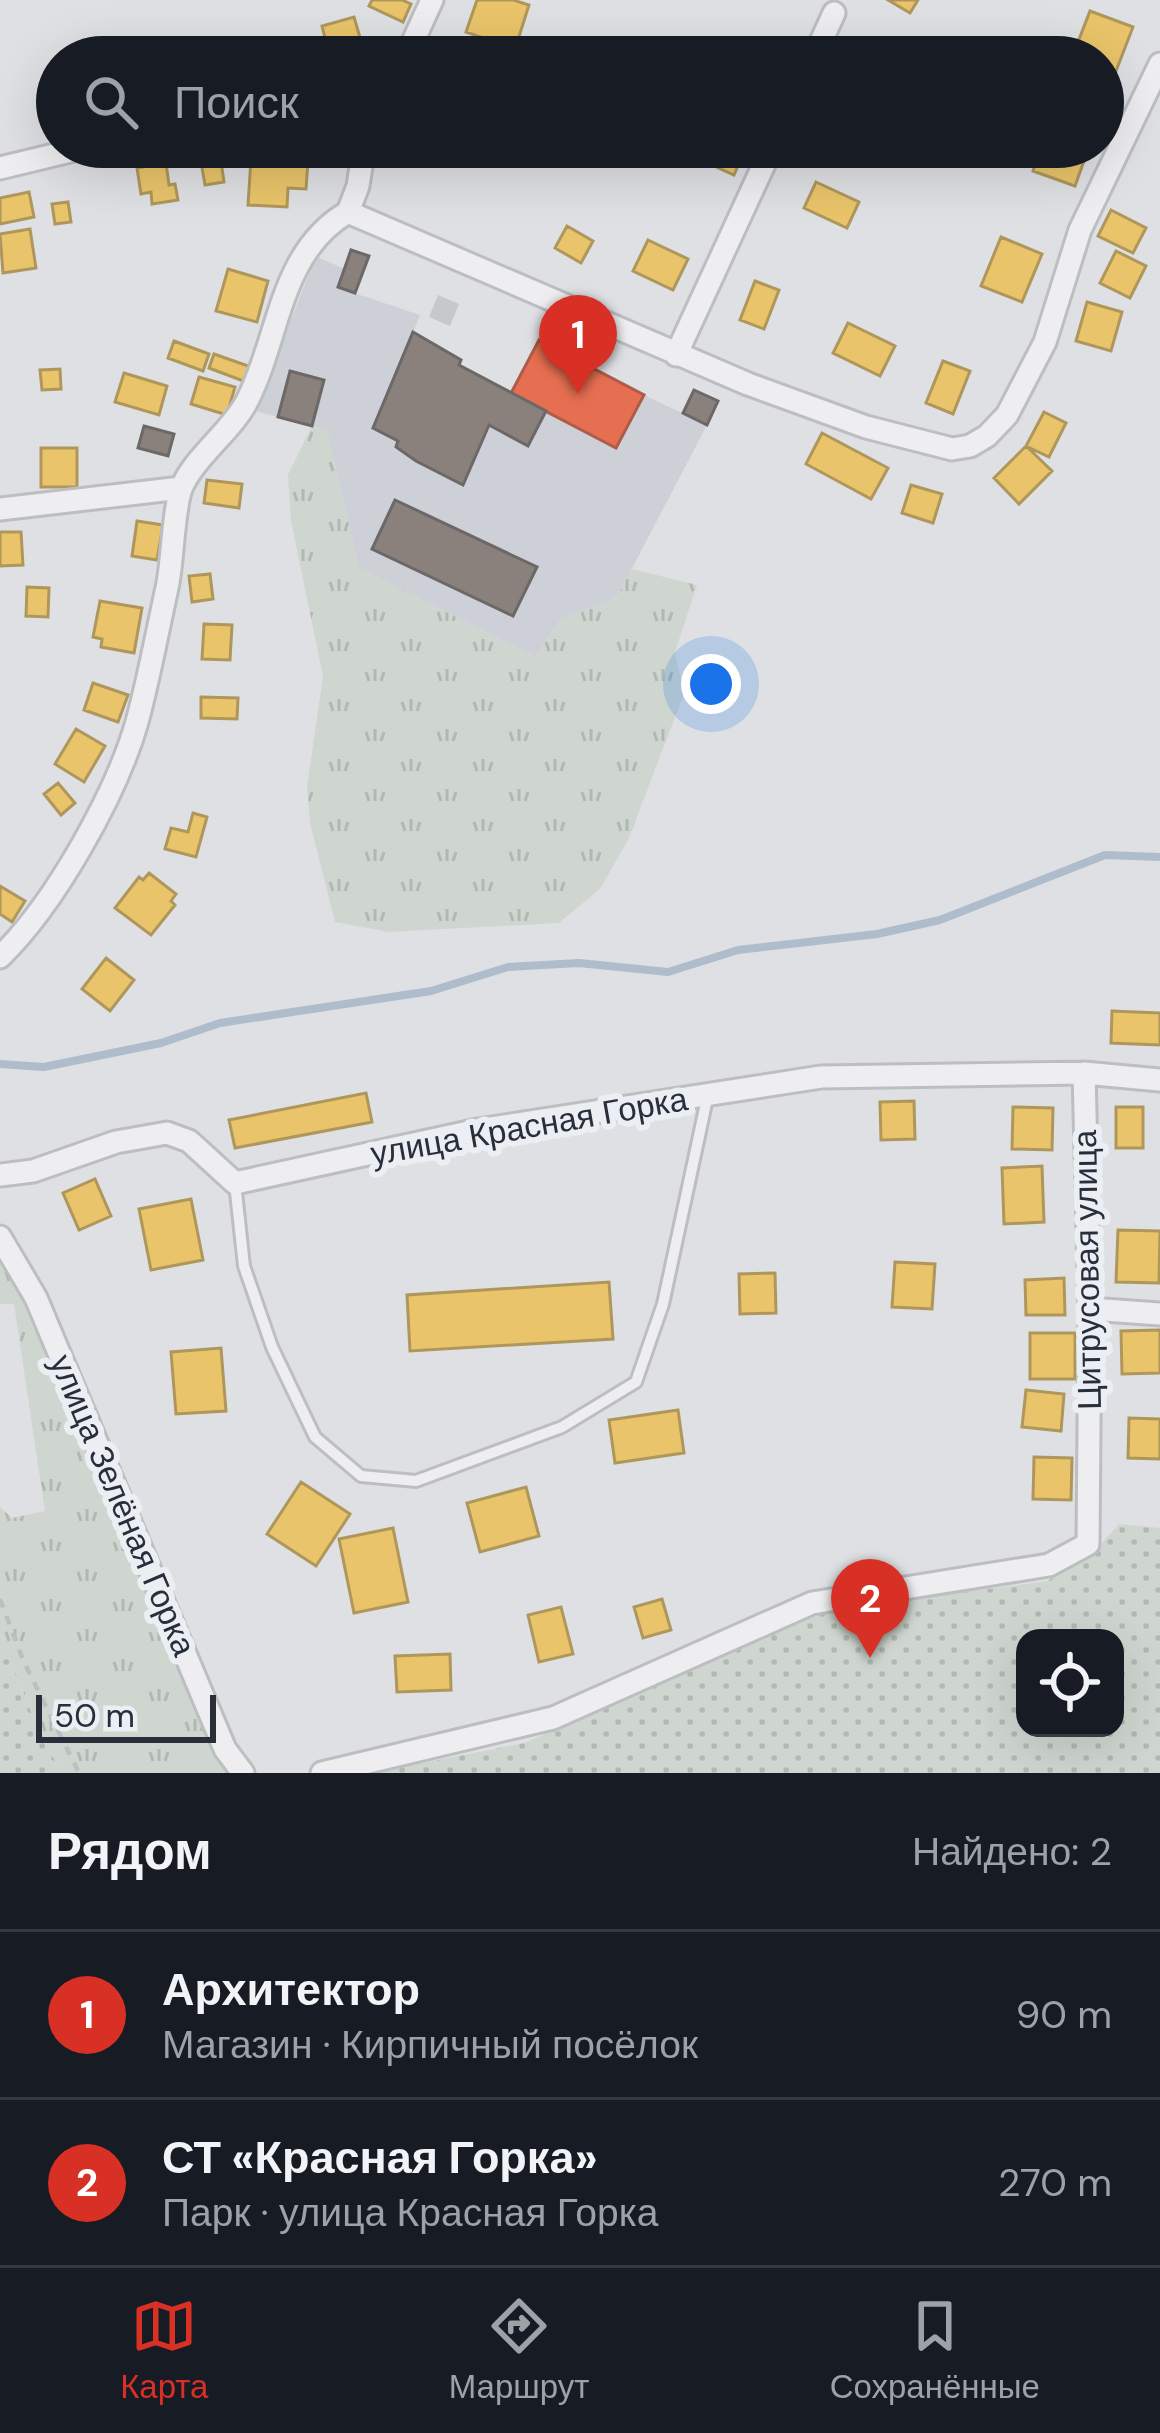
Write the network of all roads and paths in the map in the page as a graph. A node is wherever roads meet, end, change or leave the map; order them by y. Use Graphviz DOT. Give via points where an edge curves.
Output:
graph roads {
  1 [pos="432,0"];
  2 [pos="834,13"];
  3 [pos="416,36"];
  4 [pos="824,36"];
  5 [pos="1160,64"];
  6 [pos="1124,139"];
  7 [pos="36,159"];
  8 [pos="0,168"];
  9 [pos="361,168"];
  10 [pos="762,168"];
  11 [pos="1110,168"];
  12 [pos="348,212"];
  13 [pos="676,355"];
  14 [pos="182,488"];
  15 [pos="0,509"];
  16 [pos="0,958"];
  17 [pos="1084,1072"];
  18 [pos="1160,1080"];
  19 [pos="708,1094"];
  20 [pos="0,1175"];
  21 [pos="236,1183"];
  22 [pos="0,1238"];
  23 [pos="1090,1309"];
  24 [pos="1160,1314"];
  25 [pos="0,1599"];
  26 [pos="79,1773"];
  27 [pos="243,1773"];
  28 [pos="322,1773"];
  1 -- 3 [label="street"];
  2 -- 4 [label="street"];
  5 -- 6 [label="street"];
  7 -- 8 [label="street"];
  9 -- 12 [label="street"];
  10 -- 13 [label="street"];
  11 -- 13 [label="street" via="1080,230 1045,342 1007,415 970,446 952,449 866,427"];
  12 -- 13 [label="street"];
  12 -- 14 [label="street" via="306,249 247,402"];
  14 -- 15 [label="street"];
  14 -- 16 [label="street" via="173,560 124,762 54,890"];
  17 -- 18 [label="street"];
  17 -- 19 [label="street, улица Красная Горка" via="821,1077"];
  17 -- 23 [label="street, Цитрусовая улица"];
  19 -- 21 [label="street, улица Красная Горка" via="478,1130"];
  19 -- 21 [label="lane" via="663,1304 636,1382 562,1427 416,1481 362,1476 315,1437 244,1266"];
  20 -- 21 [label="street" via="167,1133 189,1141"];
  22 -- 27 [label="street, улица Зелёная Горка" via="36,1298 225,1749"];
  23 -- 24 [label="street"];
  23 -- 28 [label="street, Цитрусовая улица" via="1088,1544 1049,1565 812,1603 553,1718"];
  25 -- 26 [label="path"];
}
